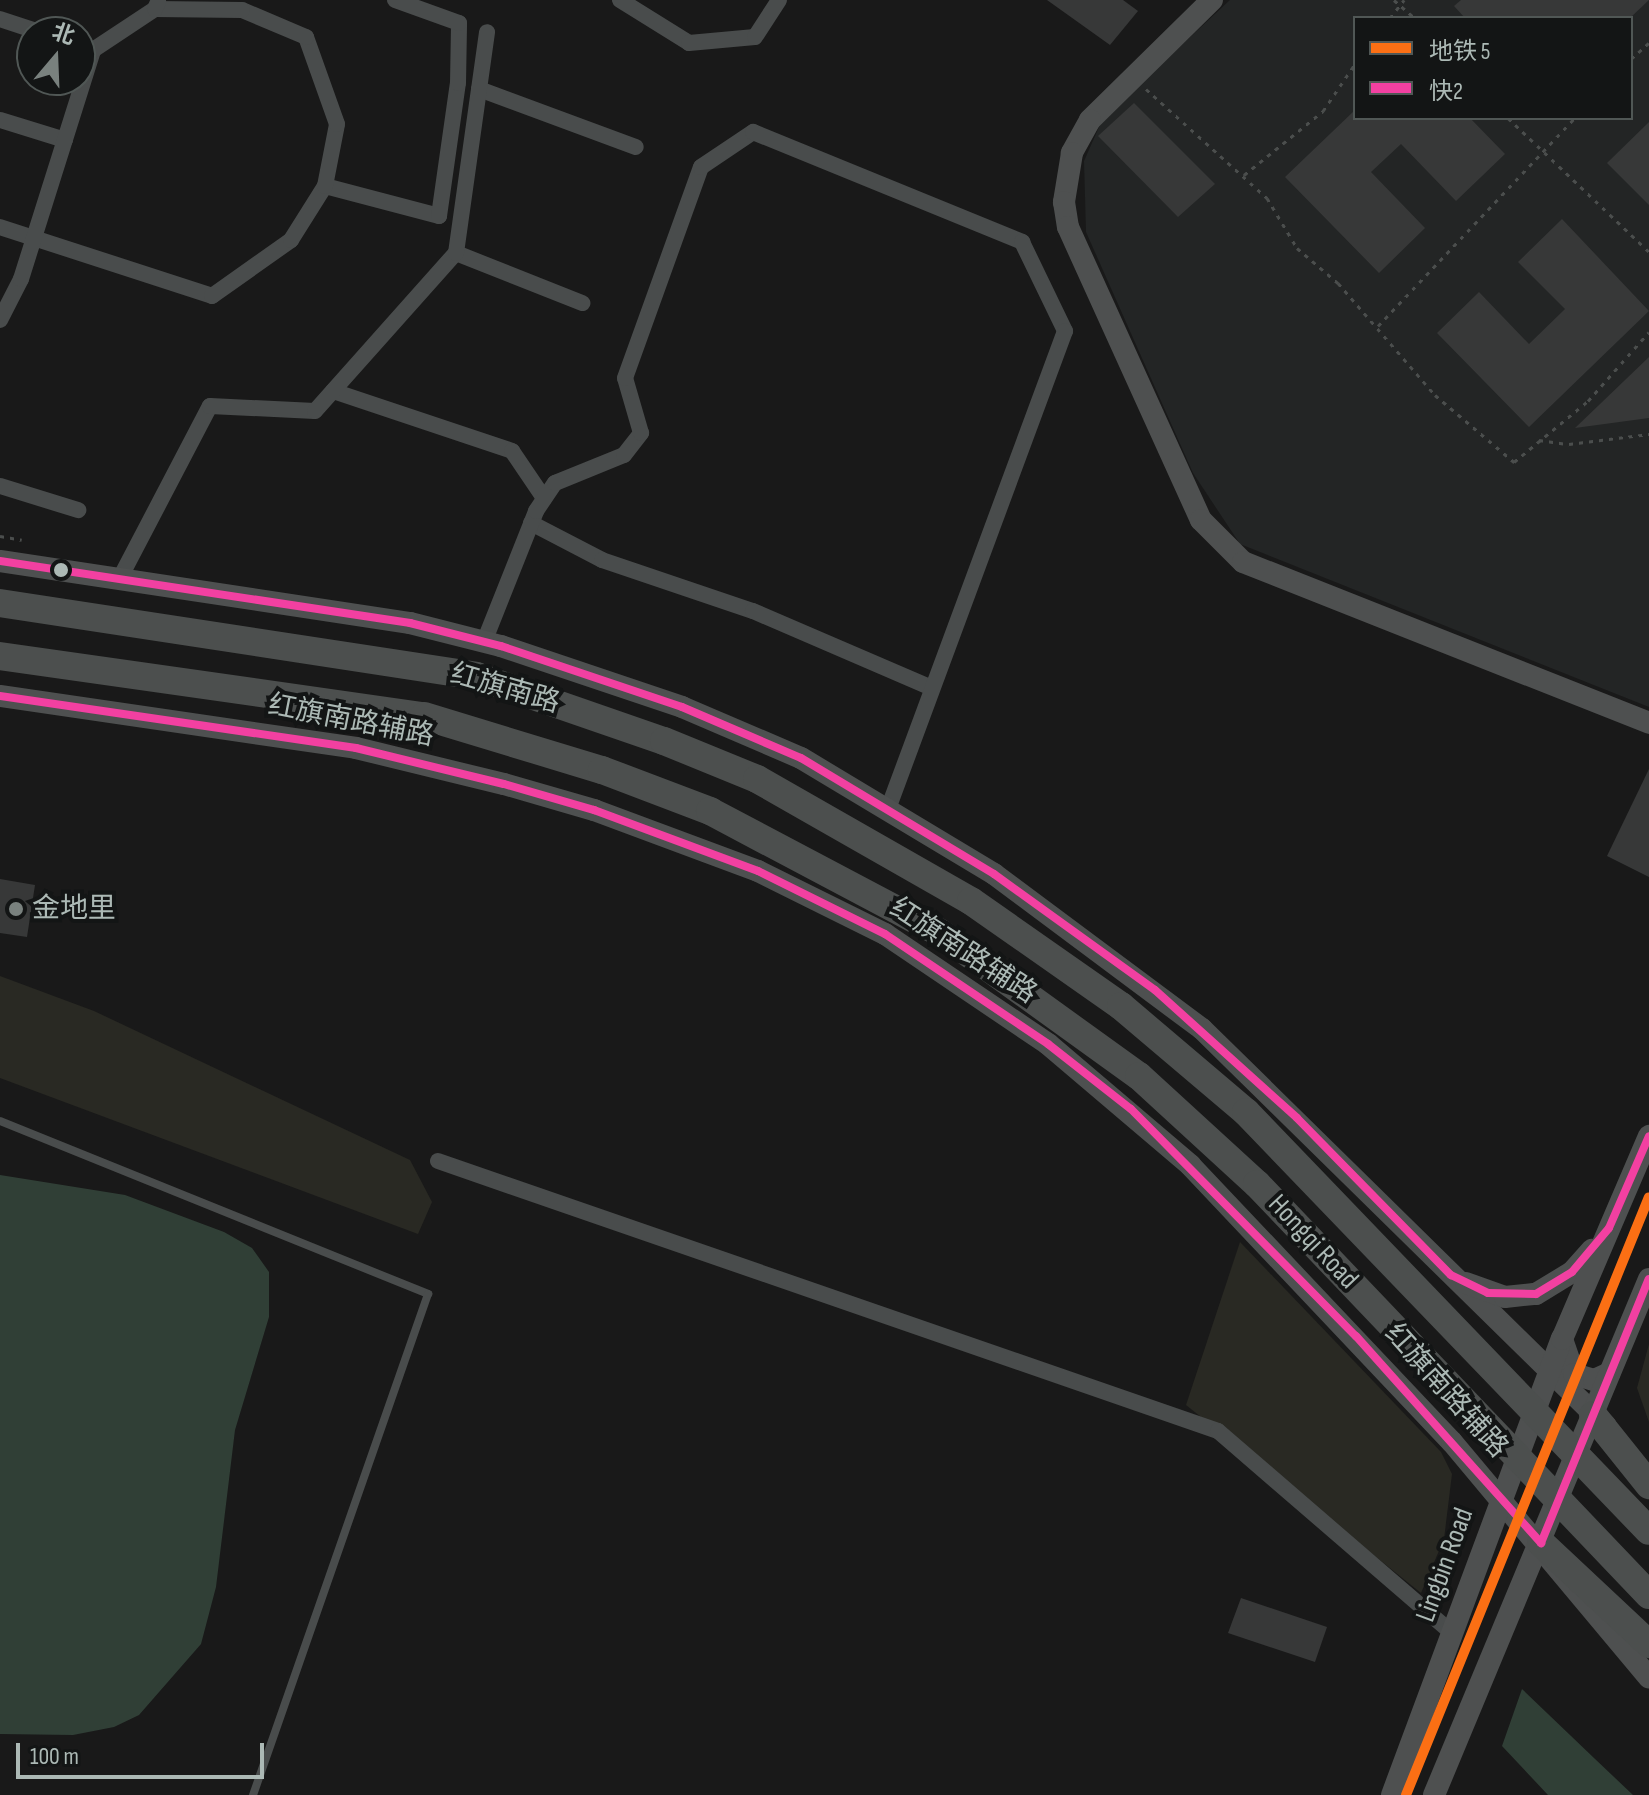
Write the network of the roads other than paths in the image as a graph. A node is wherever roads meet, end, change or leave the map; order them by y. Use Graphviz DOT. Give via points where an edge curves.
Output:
graph roads {
  1 [pos="395,0"];
  2 [pos="620,0"];
  3 [pos="779,0"];
  4 [pos="1212,0"];
  5 [pos="157,5"];
  6 [pos="487,32"];
  7 [pos="96,42"];
  8 [pos="479,89"];
  9 [pos="76,96"];
  10 [pos="0,120"];
  11 [pos="65,140"];
  12 [pos="636,147"];
  13 [pos="325,186"];
  14 [pos="0,227"];
  15 [pos="34,237"];
  16 [pos="456,253"];
  17 [pos="4,300"];
  18 [pos="582,303"];
  19 [pos="0,320"];
  20 [pos="333,391"];
  21 [pos="0,486"];
  22 [pos="544,498"];
  23 [pos="78,510"];
  24 [pos="531,523"];
  25 [pos="0,561"];
  26 [pos="120,578"];
  27 [pos="0,603"];
  28 [pos="484,642"];
  29 [pos="0,656"];
  30 [pos="932,688"];
  31 [pos="0,696"];
  32 [pos="1649,723"];
  33 [pos="888,809"];
  34 [pos="971,901"];
  35 [pos="939,932"];
  36 [pos="0,1121"];
  37 [pos="1649,1136"];
  38 [pos="438,1161"];
  39 [pos="1609,1228"];
  40 [pos="1451,1275"];
  41 [pos="1649,1279"];
  42 [pos="1562,1339"];
  43 [pos="1549,1373"];
  44 [pos="1610,1373"];
  45 [pos="1593,1415"];
  46 [pos="1649,1463"];
  47 [pos="1649,1485"];
  48 [pos="1502,1499"];
  49 [pos="1649,1531"];
  50 [pos="1541,1543"];
  51 [pos="1649,1595"];
  52 [pos="1452,1633"];
  53 [pos="1649,1644"];
  54 [pos="1649,1678"];
  55 [pos="253,1795"];
  56 [pos="1392,1795"];
  57 [pos="1434,1795"];
  1 -- 13 [label="street" via="459,23 458,83 439,216"];
  2 -- 3 [label="street" via="689,43 755,37"];
  4 -- 32 [label="main road" via="1078,138 1066,175 1068,227 1201,520 1215,540 1243,562"];
  5 -- 7 [label="street"];
  5 -- 13 [label="street" via="242,10 306,37 337,124"];
  6 -- 8 [label="street"];
  8 -- 12 [label="street"];
  8 -- 16 [label="street"];
  9 -- 11 [label="street"];
  10 -- 11 [label="street"];
  11 -- 15 [label="street"];
  13 -- 15 [label="street" via="291,240 212,296"];
  14 -- 15 [label="street"];
  15 -- 17 [label="street"];
  16 -- 18 [label="street"];
  16 -- 20 [label="street"];
  17 -- 19 [label="street"];
  20 -- 22 [label="street" via="512,451"];
  20 -- 26 [label="street" via="315,411 210,406"];
  21 -- 23 [label="street"];
  22 -- 24 [label="street"];
  22 -- 30 [label="street" via="555,483 624,455 641,433 625,378 701,167 753,132 1022,242 1065,331"];
  24 -- 28 [label="street"];
  24 -- 30 [label="street" via="602,560 753,611"];
  25 -- 26 [label="main road"];
  26 -- 28 [label="main road" via="410,623"];
  27 -- 34 [label="highway, 红旗南路" via="476,676 757,779"];
  28 -- 33 [label="main road" via="682,707 801,758"];
  29 -- 35 [label="highway, 红旗南路" via="424,716 602,770 710,811"];
  30 -- 33 [label="street"];
  31 -- 48 [label="main road, 红旗南路辅路" via="356,748 504,784 594,810 745,866 885,934 1036,1035 1131,1109 1345,1325"];
  33 -- 40 [label="main road" via="994,874 1167,1000 1297,1118"];
  34 -- 49 [label="highway, Hongqi Road, bridge" via="1121,1006 1246,1112"];
  35 -- 51 [label="highway, Hongqi Road, bridge" via="1106,1050 1247,1174"];
  36 -- 55 [label="lane" via="428,1294"];
  37 -- 39 [label="main road, Lingbin Road"];
  38 -- 52 [label="street" via="1218,1431"];
  39 -- 40 [label="main road" via="1572,1272 1536,1294 1488,1293"];
  39 -- 42 [label="main road, Lingbin Road"];
  40 -- 43 [label="main road"];
  41 -- 44 [label="main road"];
  42 -- 43 [label="main road, Lingbin Road"];
  42 -- 44 [label="main road" via="1574,1374 1594,1380"];
  43 -- 45 [label="main road"];
  43 -- 48 [label="main road, Lingbin Road"];
  44 -- 45 [label="main road"];
  45 -- 46 [label="main road"];
  45 -- 47 [label="highway"];
  45 -- 50 [label="main road"];
  48 -- 50 [label="main road, 红旗南路辅路"];
  48 -- 52 [label="main road, Lingbin Road"];
  50 -- 53 [label="highway"];
  50 -- 54 [label="main road, 红旗南路辅路" via="1582,1601"];
  50 -- 57 [label="main road"];
  52 -- 56 [label="main road, Lingbin Road"];
}
